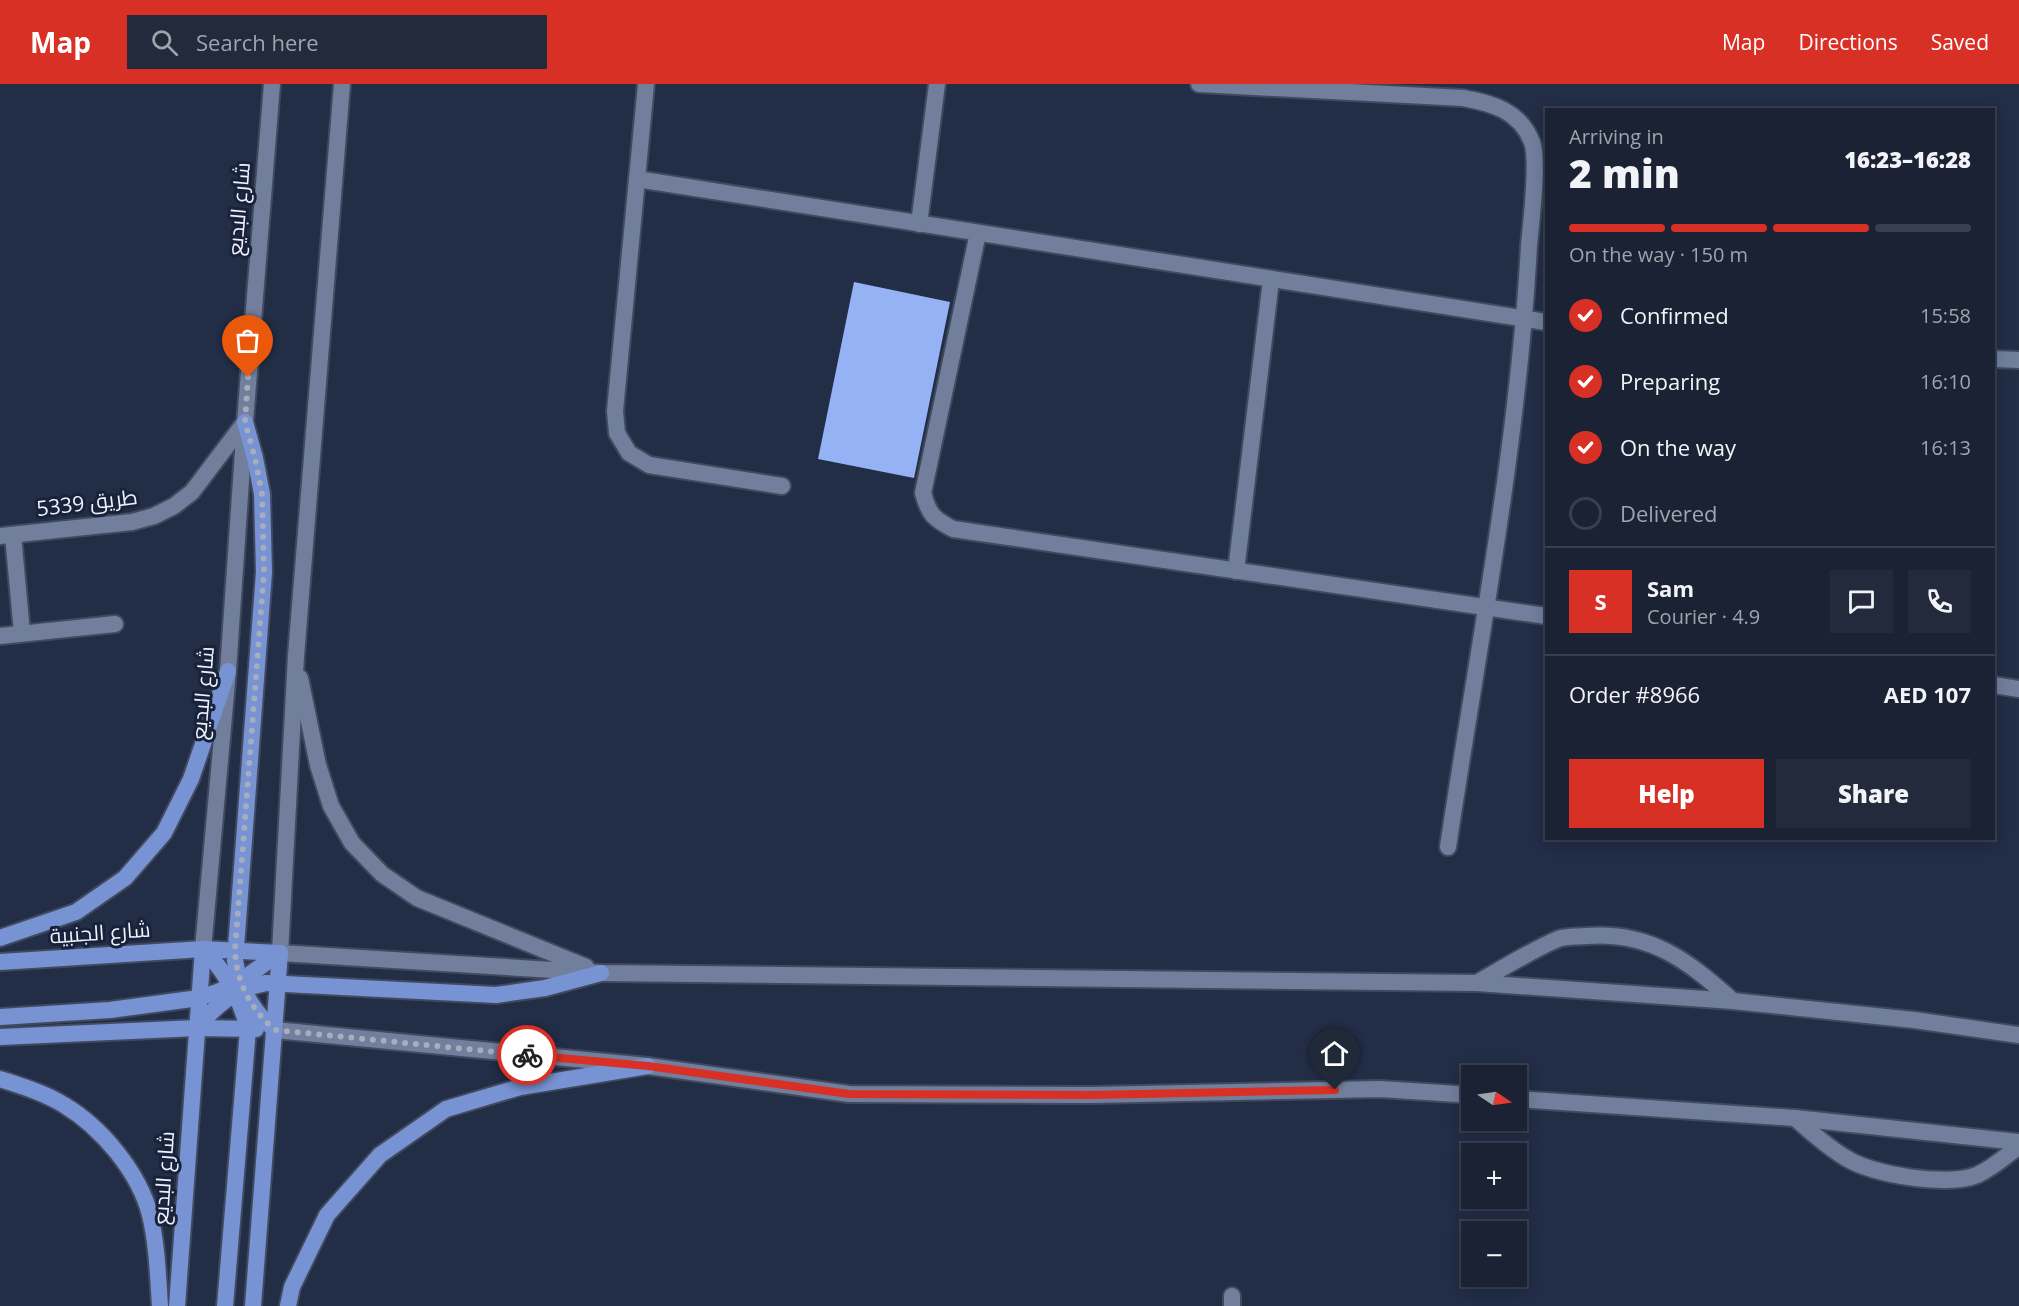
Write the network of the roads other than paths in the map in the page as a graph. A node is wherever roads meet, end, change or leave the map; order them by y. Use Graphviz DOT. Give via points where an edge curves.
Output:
graph roads {
  1 [pos="272,84"];
  2 [pos="342,84"];
  3 [pos="646,84"];
  4 [pos="937,84"];
  5 [pos="1199,84"];
  6 [pos="637,179"];
  7 [pos="919,224"];
  8 [pos="978,233"];
  9 [pos="1271,280"];
  10 [pos="1525,320"];
  11 [pos="1545,322"];
  12 [pos="1995,359"];
  13 [pos="2019,360"];
  14 [pos="245,422"];
  15 [pos="782,486"];
  16 [pos="7,536"];
  17 [pos="1236,571"];
  18 [pos="1487,607"];
  19 [pos="1545,616"];
  20 [pos="115,624"];
  21 [pos="22,633"];
  22 [pos="0,636"];
  23 [pos="296,656"];
  24 [pos="228,671"];
  25 [pos="1995,685"];
  26 [pos="2019,689"];
  27 [pos="1448,847"];
  28 [pos="0,938"];
  29 [pos="203,949"];
  30 [pos="235,950"];
  31 [pos="280,954"];
  32 [pos="0,962"];
  33 [pos="601,973"];
  34 [pos="278,982"];
  35 [pos="1477,983"];
  36 [pos="238,987"];
  37 [pos="199,998"];
  38 [pos="1733,1001"];
  39 [pos="0,1017"];
  40 [pos="197,1028"];
  41 [pos="248,1029"];
  42 [pos="275,1030"];
  43 [pos="2019,1035"];
  44 [pos="0,1037"];
  45 [pos="648,1066"];
  46 [pos="0,1079"];
  47 [pos="1461,1094"];
  48 [pos="1527,1100"];
  49 [pos="1795,1118"];
  50 [pos="2019,1144"];
  51 [pos="160,1306"];
  52 [pos="177,1306"];
  53 [pos="225,1306"];
  54 [pos="253,1306"];
  55 [pos="288,1306"];
  1 -- 14 [label="street, شارع البديع"];
  2 -- 23 [label="street"];
  3 -- 6 [label="street"];
  4 -- 7 [label="street"];
  5 -- 10 [label="street" via="1463,99 1492,104 1516,118 1532,142 1534,171"];
  6 -- 7 [label="street"];
  6 -- 15 [label="street" via="615,411 617,433 629,453 648,465"];
  7 -- 8 [label="street"];
  8 -- 9 [label="street"];
  8 -- 17 [label="street" via="923,494 933,518 953,529"];
  9 -- 10 [label="street"];
  9 -- 17 [label="street"];
  10 -- 11 [label="street"];
  10 -- 18 [label="street"];
  12 -- 13 [label="street"];
  14 -- 16 [label="street, طريق 5339" via="192,492 154,516"];
  14 -- 24 [label="street, شارع البديع"];
  14 -- 30 [label="main road" via="262,494 264,572"];
  16 -- 21 [label="street"];
  17 -- 18 [label="street"];
  18 -- 19 [label="street"];
  18 -- 27 [label="street"];
  20 -- 21 [label="street"];
  21 -- 22 [label="street"];
  23 -- 31 [label="street"];
  23 -- 33 [label="street" via="318,765 331,806 352,843 382,874 417,898"];
  24 -- 28 [label="main road" via="191,779 157,842 125,878 76,912"];
  24 -- 29 [label="street, شارع البديع"];
  25 -- 26 [label="street"];
  29 -- 30 [label="main road, شارع الجنبية"];
  29 -- 32 [label="main road, شارع الجنبية"];
  29 -- 36 [label="main road"];
  29 -- 37 [label="main road, شارع البديع"];
  30 -- 31 [label="main road, شارع الجنبية"];
  30 -- 36 [label="main road"];
  31 -- 33 [label="street"];
  31 -- 34 [label="main road"];
  31 -- 36 [label="main road"];
  33 -- 34 [label="main road" via="545,988 496,995"];
  33 -- 35 [label="street"];
  34 -- 36 [label="main road"];
  34 -- 42 [label="main road"];
  35 -- 38 [label="street"];
  35 -- 38 [label="street" via="1561,938 1609,934 1656,945 1698,970"];
  36 -- 37 [label="main road"];
  36 -- 40 [label="main road"];
  36 -- 41 [label="main road"];
  36 -- 42 [label="main road"];
  37 -- 39 [label="main road" via="110,1010"];
  37 -- 40 [label="main road, شارع البديع"];
  38 -- 43 [label="street"];
  40 -- 41 [label="main road"];
  40 -- 44 [label="main road"];
  40 -- 52 [label="main road, شارع البديع"];
  41 -- 42 [label="main road"];
  41 -- 53 [label="main road"];
  42 -- 45 [label="street"];
  42 -- 54 [label="main road"];
  45 -- 47 [label="street" via="849,1094 1091,1095 1380,1089"];
  45 -- 55 [label="main road" via="520,1087 446,1109 380,1155 327,1215 292,1287"];
  46 -- 51 [label="main road" via="64,1105 101,1133 130,1170 150,1213"];
  48 -- 49 [label="street"];
  49 -- 50 [label="street"];
  49 -- 50 [label="street" via="1847,1160 1905,1176 1957,1180 1976,1176"];
}
